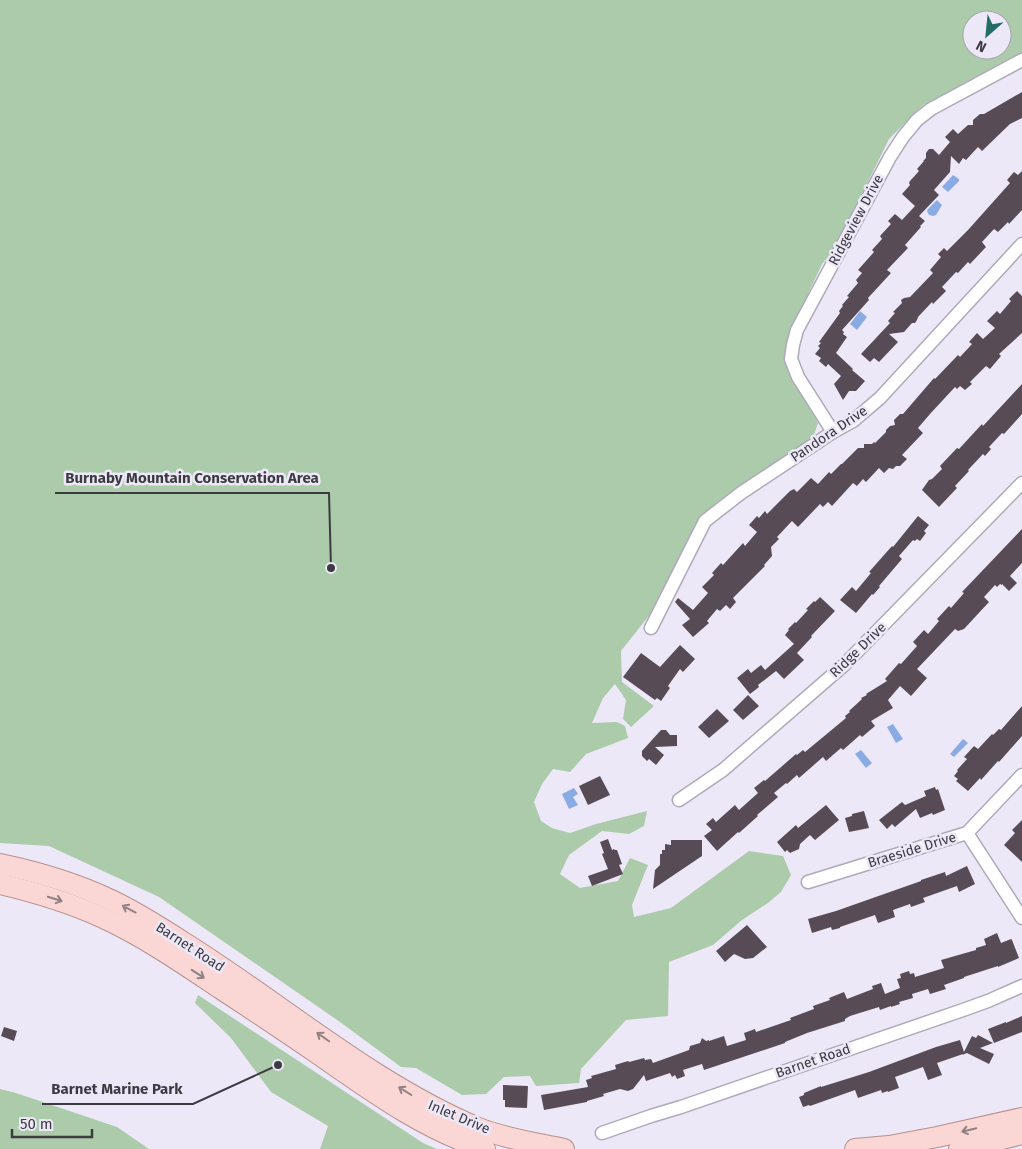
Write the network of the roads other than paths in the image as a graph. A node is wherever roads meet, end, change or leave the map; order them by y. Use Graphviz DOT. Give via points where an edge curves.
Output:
graph roads {
  1 [pos="1022,60"];
  2 [pos="1022,244"];
  3 [pos="833,432"];
  4 [pos="1022,483"];
  5 [pos="651,628"];
  6 [pos="1022,775"];
  7 [pos="679,800"];
  8 [pos="967,833"];
  9 [pos="0,864"];
  10 [pos="808,882"];
  11 [pos="0,884"];
  12 [pos="1022,918"];
  13 [pos="1022,986"];
  14 [pos="359,1072"];
  15 [pos="1022,1118"];
  16 [pos="602,1133"];
  17 [pos="1022,1134"];
  18 [pos="485,1149"];
  19 [pos="564,1149"];
  20 [pos="855,1149"];
  21 [pos="959,1149"];
  1 -- 3 [label="street, Ridgeview Drive" via="931,109 902,137 797,330 791,360 798,377"];
  2 -- 3 [label="street, Pandora Drive" via="880,398 853,421"];
  3 -- 5 [label="street, Pandora Drive" via="705,521"];
  4 -- 7 [label="street, Ridge Drive" via="844,665 724,770"];
  6 -- 8 [label="street, Braeside Drive"];
  8 -- 10 [label="street, Braeside Drive"];
  8 -- 12 [label="street"];
  14 -- 9 [label="main road, Barnet Road, one-way" via="209,958 151,922 72,884"];
  11 -- 14 [label="main road, Barnet Road, one-way" via="64,902 101,917"];
  13 -- 16 [label="street, Barnet Road" via="972,1007"];
  14 -- 18 [label="main road, Inlet Drive" via="405,1112"];
  19 -- 14 [label="main road, Inlet Drive, one-way" via="479,1128"];
  15 -- 20 [label="main road, one-way" via="889,1146"];
  17 -- 21 [label="main road"];
}
